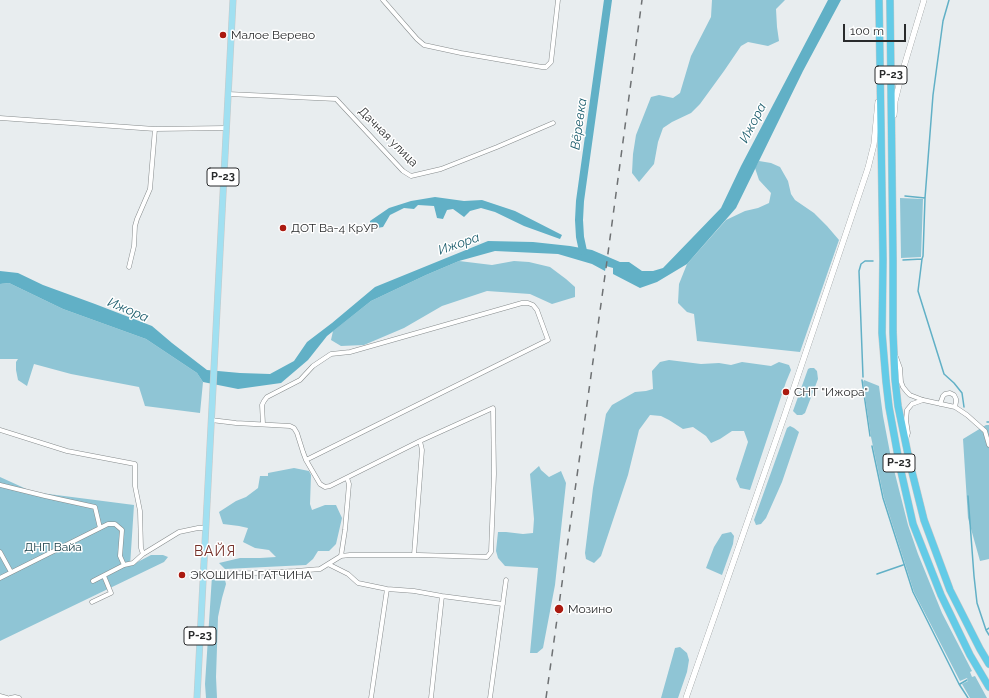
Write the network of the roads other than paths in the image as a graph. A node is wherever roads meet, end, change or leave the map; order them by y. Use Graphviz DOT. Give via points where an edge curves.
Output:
graph roads {
  1 [pos="233,0"];
  2 [pos="383,0"];
  3 [pos="558,0"];
  4 [pos="879,0"];
  5 [pos="890,0"];
  6 [pos="924,0"];
  7 [pos="880,80"];
  8 [pos="228,94"];
  9 [pos="0,118"];
  10 [pos="553,123"];
  11 [pos="226,128"];
  12 [pos="156,129"];
  13 [pos="892,151"];
  14 [pos="129,267"];
  15 [pos="894,352"];
  16 [pos="923,400"];
  17 [pos="940,404"];
  18 [pos="955,407"];
  19 [pos="211,420"];
  20 [pos="263,424"];
  21 [pos="0,430"];
  22 [pos="987,430"];
  23 [pos="420,441"];
  24 [pos="905,442"];
  25 [pos="989,445"];
  26 [pos="306,460"];
  27 [pos="347,478"];
  28 [pos="0,486"];
  29 [pos="100,528"];
  30 [pos="205,528"];
  31 [pos="0,552"];
  32 [pos="143,554"];
  33 [pos="414,555"];
  34 [pos="342,556"];
  35 [pos="328,564"];
  36 [pos="124,565"];
  37 [pos="11,572"];
  38 [pos="203,574"];
  39 [pos="104,576"];
  40 [pos="0,578"];
  41 [pos="506,580"];
  42 [pos="93,581"];
  43 [pos="387,589"];
  44 [pos="442,596"];
  45 [pos="92,602"];
  46 [pos="503,604"];
  47 [pos="989,664"];
  48 [pos="989,687"];
  49 [pos="0,696"];
  50 [pos="8,698"];
  51 [pos="16,698"];
  52 [pos="197,698"];
  53 [pos="371,698"];
  54 [pos="431,698"];
  55 [pos="490,698"];
  56 [pos="686,698"];
  1 -- 8 [label="main road, Р-23"];
  2 -- 3 [label="street" via="424,45 546,67 551,62"];
  4 -- 7 [label="highway, Р-23"];
  5 -- 13 [label="highway, Р-23"];
  6 -- 13 [label="street" via="895,101"];
  7 -- 48 [label="highway, Р-23" via="882,333 887,387 900,467 913,524 941,595 970,655"];
  7 -- 56 [label="street" via="874,144 868,168"];
  8 -- 10 [label="street, Дачная улица" via="336,99 411,176 441,169"];
  8 -- 11 [label="main road, Р-23"];
  9 -- 12 [label="street"];
  11 -- 12 [label="street"];
  11 -- 19 [label="main road, Р-23"];
  12 -- 14 [label="street" via="150,189 135,226"];
  13 -- 15 [label="highway, Р-23"];
  15 -- 16 [label="street" via="905,390"];
  15 -- 24 [label="highway, Р-23" via="898,406"];
  16 -- 17 [label="street"];
  16 -- 24 [label="street" via="912,404 907,410 908,433"];
  17 -- 18 [label="street"];
  17 -- 18 [label="street" via="943,396 950,393 956,399"];
  18 -- 22 [label="street"];
  19 -- 20 [label="street"];
  19 -- 30 [label="main road, Р-23"];
  20 -- 26 [label="street" via="294,428"];
  20 -- 26 [label="street" via="262,405 267,397 300,380 313,366 331,354 350,352 522,303 533,305 537,310 548,340"];
  21 -- 32 [label="street" via="67,451 135,464"];
  22 -- 25 [label="street"];
  23 -- 27 [label="street"];
  23 -- 33 [label="street" via="422,450"];
  23 -- 33 [label="street" via="493,408 491,552 487,557"];
  24 -- 47 [label="highway, Р-23" via="924,520 950,590"];
  26 -- 27 [label="street" via="320,484 325,487"];
  27 -- 34 [label="street" via="349,484"];
  28 -- 29 [label="street" via="95,507"];
  29 -- 36 [label="street" via="115,524 122,530 120,556"];
  29 -- 37 [label="street"];
  30 -- 32 [label="street" via="179,532"];
  30 -- 38 [label="main road, Р-23"];
  31 -- 37 [label="street"];
  32 -- 36 [label="street" via="133,563"];
  33 -- 34 [label="street"];
  34 -- 35 [label="street"];
  35 -- 38 [label="street" via="320,569 296,571"];
  35 -- 43 [label="street" via="348,574 358,583"];
  36 -- 39 [label="street"];
  37 -- 40 [label="street"];
  38 -- 52 [label="main road, Р-23"];
  39 -- 42 [label="street"];
  39 -- 45 [label="street" via="111,593"];
  41 -- 46 [label="street"];
  43 -- 44 [label="street"];
  43 -- 53 [label="street"];
  44 -- 46 [label="street"];
  44 -- 54 [label="street"];
  46 -- 55 [label="street"];
  49 -- 50 [label="street"];
  50 -- 51 [label="street"];
}
